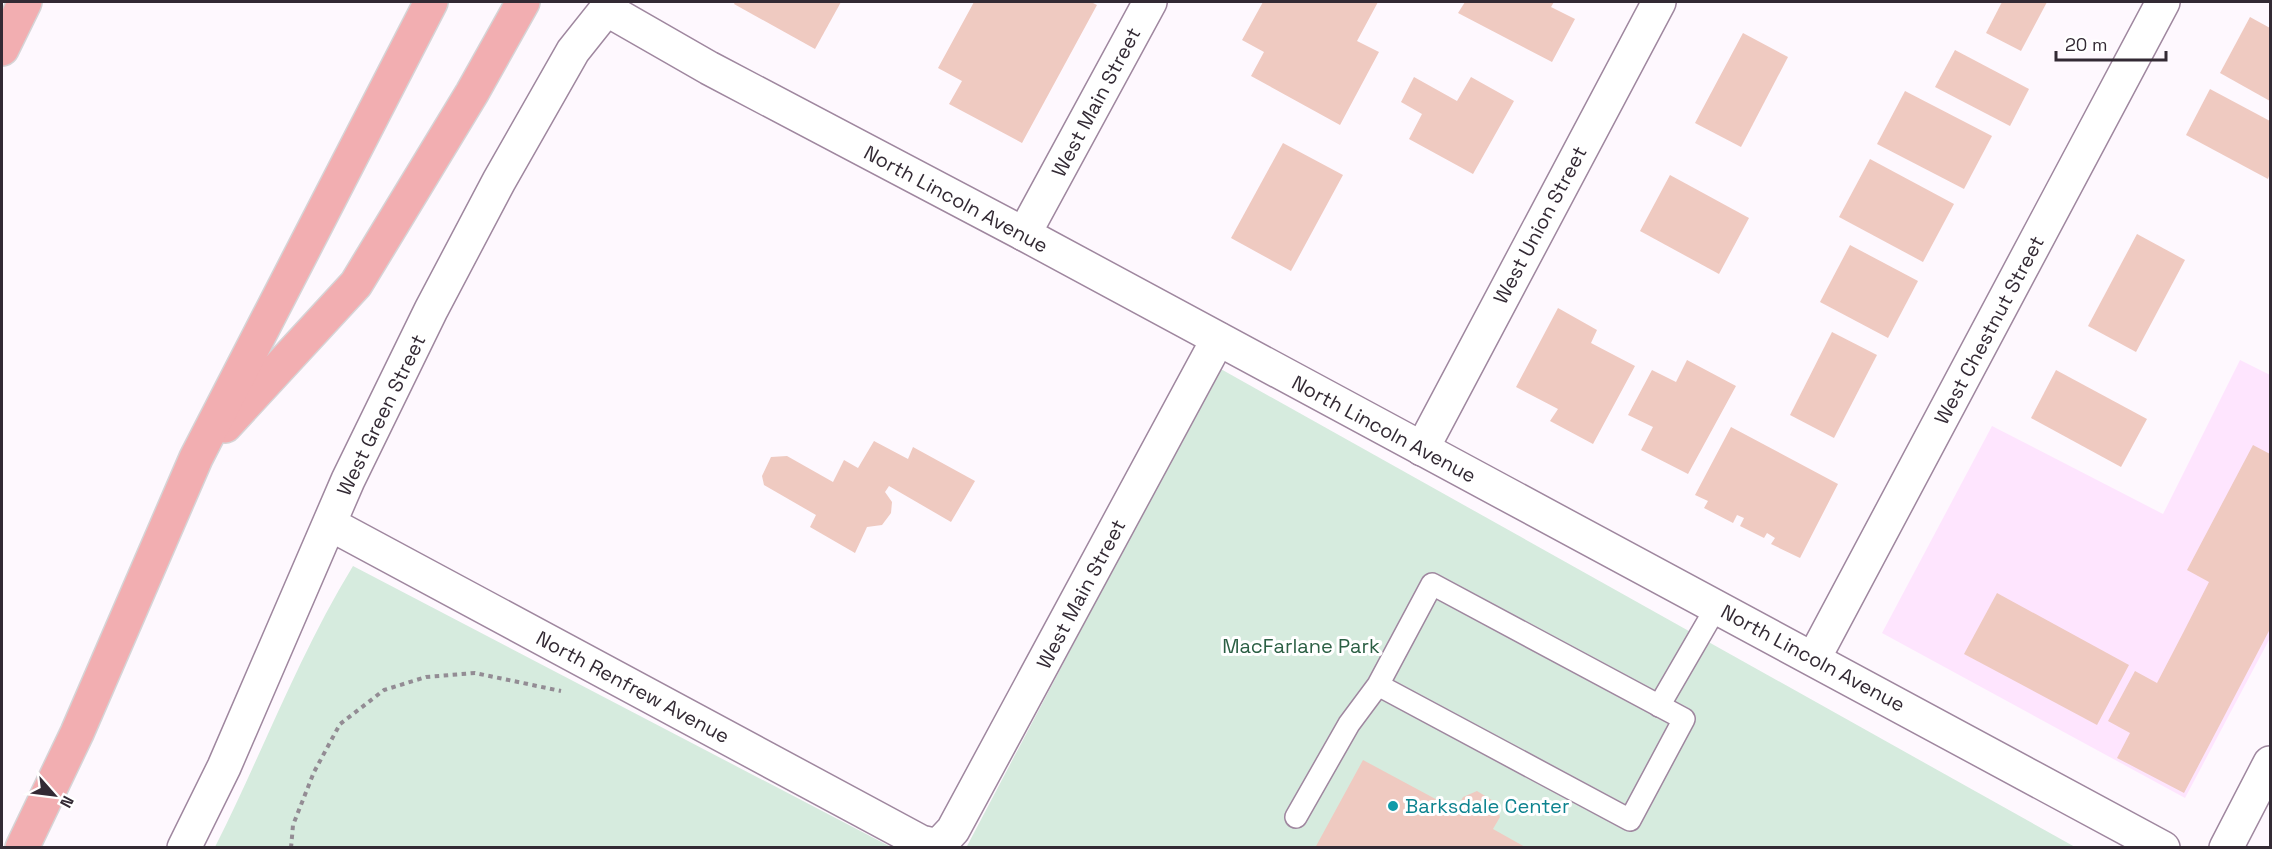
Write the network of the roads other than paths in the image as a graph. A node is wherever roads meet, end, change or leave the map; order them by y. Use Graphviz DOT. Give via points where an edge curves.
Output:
graph roads {
  1 [pos="25,2"];
  2 [pos="431,2"];
  3 [pos="523,2"];
  4 [pos="1150,2"];
  5 [pos="1659,2"];
  6 [pos="2163,2"];
  7 [pos="609,5"];
  8 [pos="2,49"];
  9 [pos="1024,234"];
  10 [pos="1218,339"];
  11 [pos="1422,449"];
  12 [pos="196,458"];
  13 [pos="330,524"];
  14 [pos="1717,606"];
  15 [pos="1814,658"];
  16 [pos="1378,685"];
  17 [pos="1659,706"];
  18 [pos="2271,763"];
  19 [pos="1296,817"];
  20 [pos="938,846"];
  21 [pos="21,848"];
  22 [pos="184,848"];
  23 [pos="2163,848"];
  24 [pos="2226,848"];
  1 -- 8 [label="highway"];
  2 -- 12 [label="highway"];
  3 -- 12 [label="highway" via="356,284"];
  4 -- 9 [label="street, West Main Street"];
  5 -- 11 [label="street, West Union Street"];
  6 -- 15 [label="street, West Chestnut Street"];
  7 -- 9 [label="street, North Lincoln Avenue" via="709,68"];
  7 -- 13 [label="street, West Green Street" via="573,51 499,181 371,430"];
  9 -- 10 [label="street, North Lincoln Avenue"];
  10 -- 11 [label="street, North Lincoln Avenue"];
  10 -- 20 [label="street, West Main Street" via="953,830"];
  11 -- 14 [label="street, North Lincoln Avenue"];
  12 -- 21 [label="highway" via="78,733"];
  13 -- 20 [label="street, North Renfrew Avenue" via="921,842"];
  13 -- 22 [label="street, West Green Street" via="224,767"];
  14 -- 15 [label="street, North Lincoln Avenue"];
  14 -- 17 [label="lane"];
  15 -- 23 [label="street, North Lincoln Avenue"];
  16 -- 17 [label="lane" via="1432,584"];
  16 -- 17 [label="lane" via="1630,820 1684,719"];
  16 -- 19 [label="lane" via="1349,724"];
  18 -- 24 [label="street"];
}
